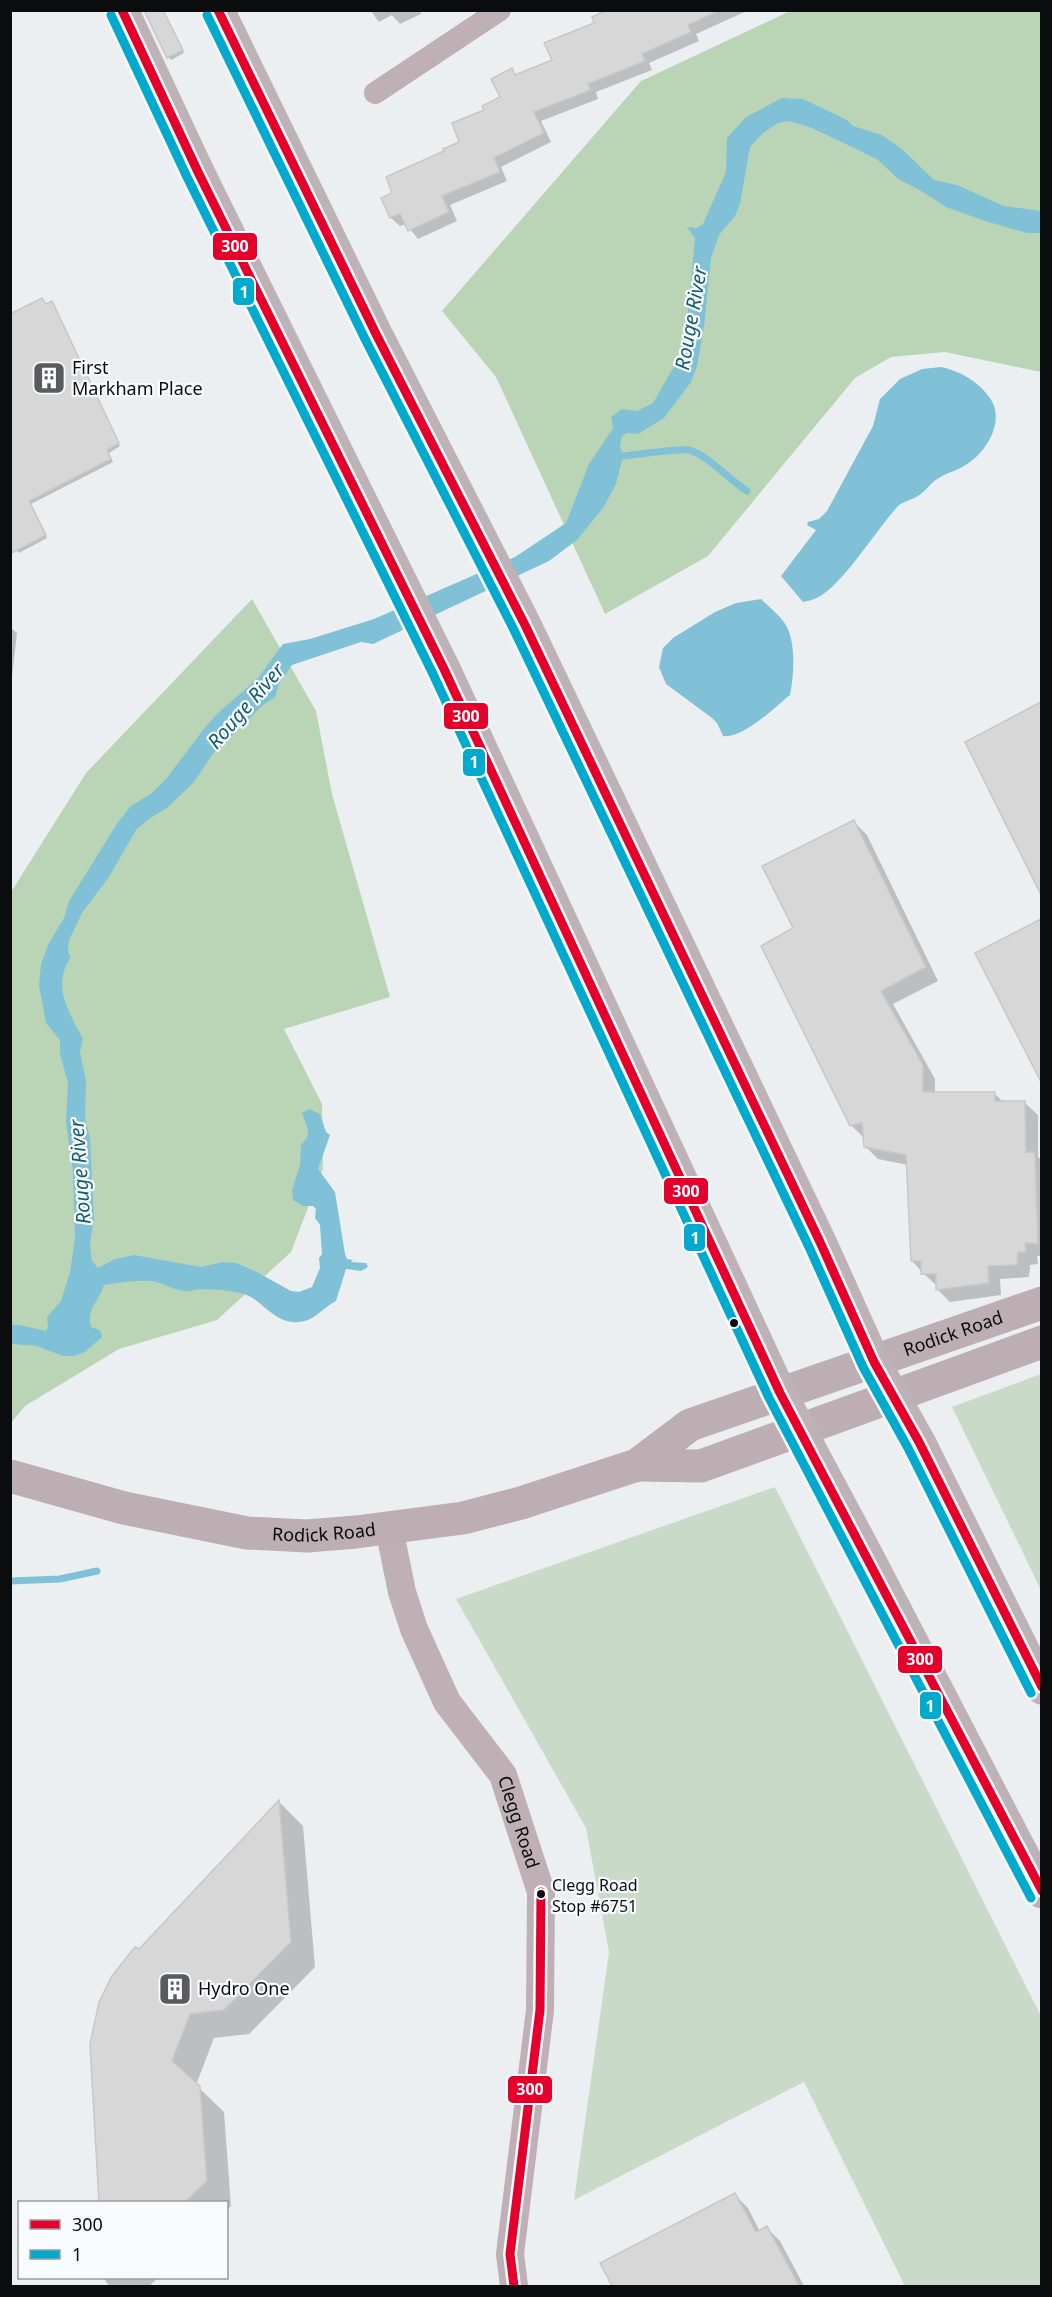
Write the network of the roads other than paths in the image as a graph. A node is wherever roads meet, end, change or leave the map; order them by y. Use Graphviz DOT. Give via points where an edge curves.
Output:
graph roads {
  1 [pos="122,10"];
  2 [pos="218,10"];
  3 [pos="500,10"];
  4 [pos="375,93"];
  5 [pos="1041,1303"];
  6 [pos="1041,1342"];
  7 [pos="874,1362"];
  8 [pos="780,1394"];
  9 [pos="893,1397"];
  10 [pos="800,1429"];
  11 [pos="636,1465"];
  12 [pos="10,1476"];
  13 [pos="389,1528"];
  14 [pos="1041,1688"];
  15 [pos="1041,1892"];
  16 [pos="514,2286"];
  1 -- 8 [label="main road" via="444,669"];
  2 -- 7 [label="main road" via="376,334 525,625"];
  3 -- 4 [label="street"];
  5 -- 7 [label="main road, Rodick Road"];
  6 -- 9 [label="main road, Rodick Road"];
  7 -- 8 [label="main road, Rodick Road"];
  7 -- 9 [label="main road"];
  8 -- 10 [label="main road"];
  8 -- 11 [label="main road, Rodick Road" via="690,1425"];
  9 -- 10 [label="main road, Rodick Road"];
  9 -- 14 [label="main road"];
  10 -- 11 [label="main road, Rodick Road" via="701,1466"];
  10 -- 15 [label="main road"];
  11 -- 13 [label="main road, Rodick Road" via="463,1518"];
  12 -- 13 [label="main road, Rodick Road" via="99,1501 247,1533 307,1536"];
  13 -- 16 [label="street, Clegg Road" via="414,1629 447,1702 503,1775 541,1892 540,2010 510,2254"];
}
